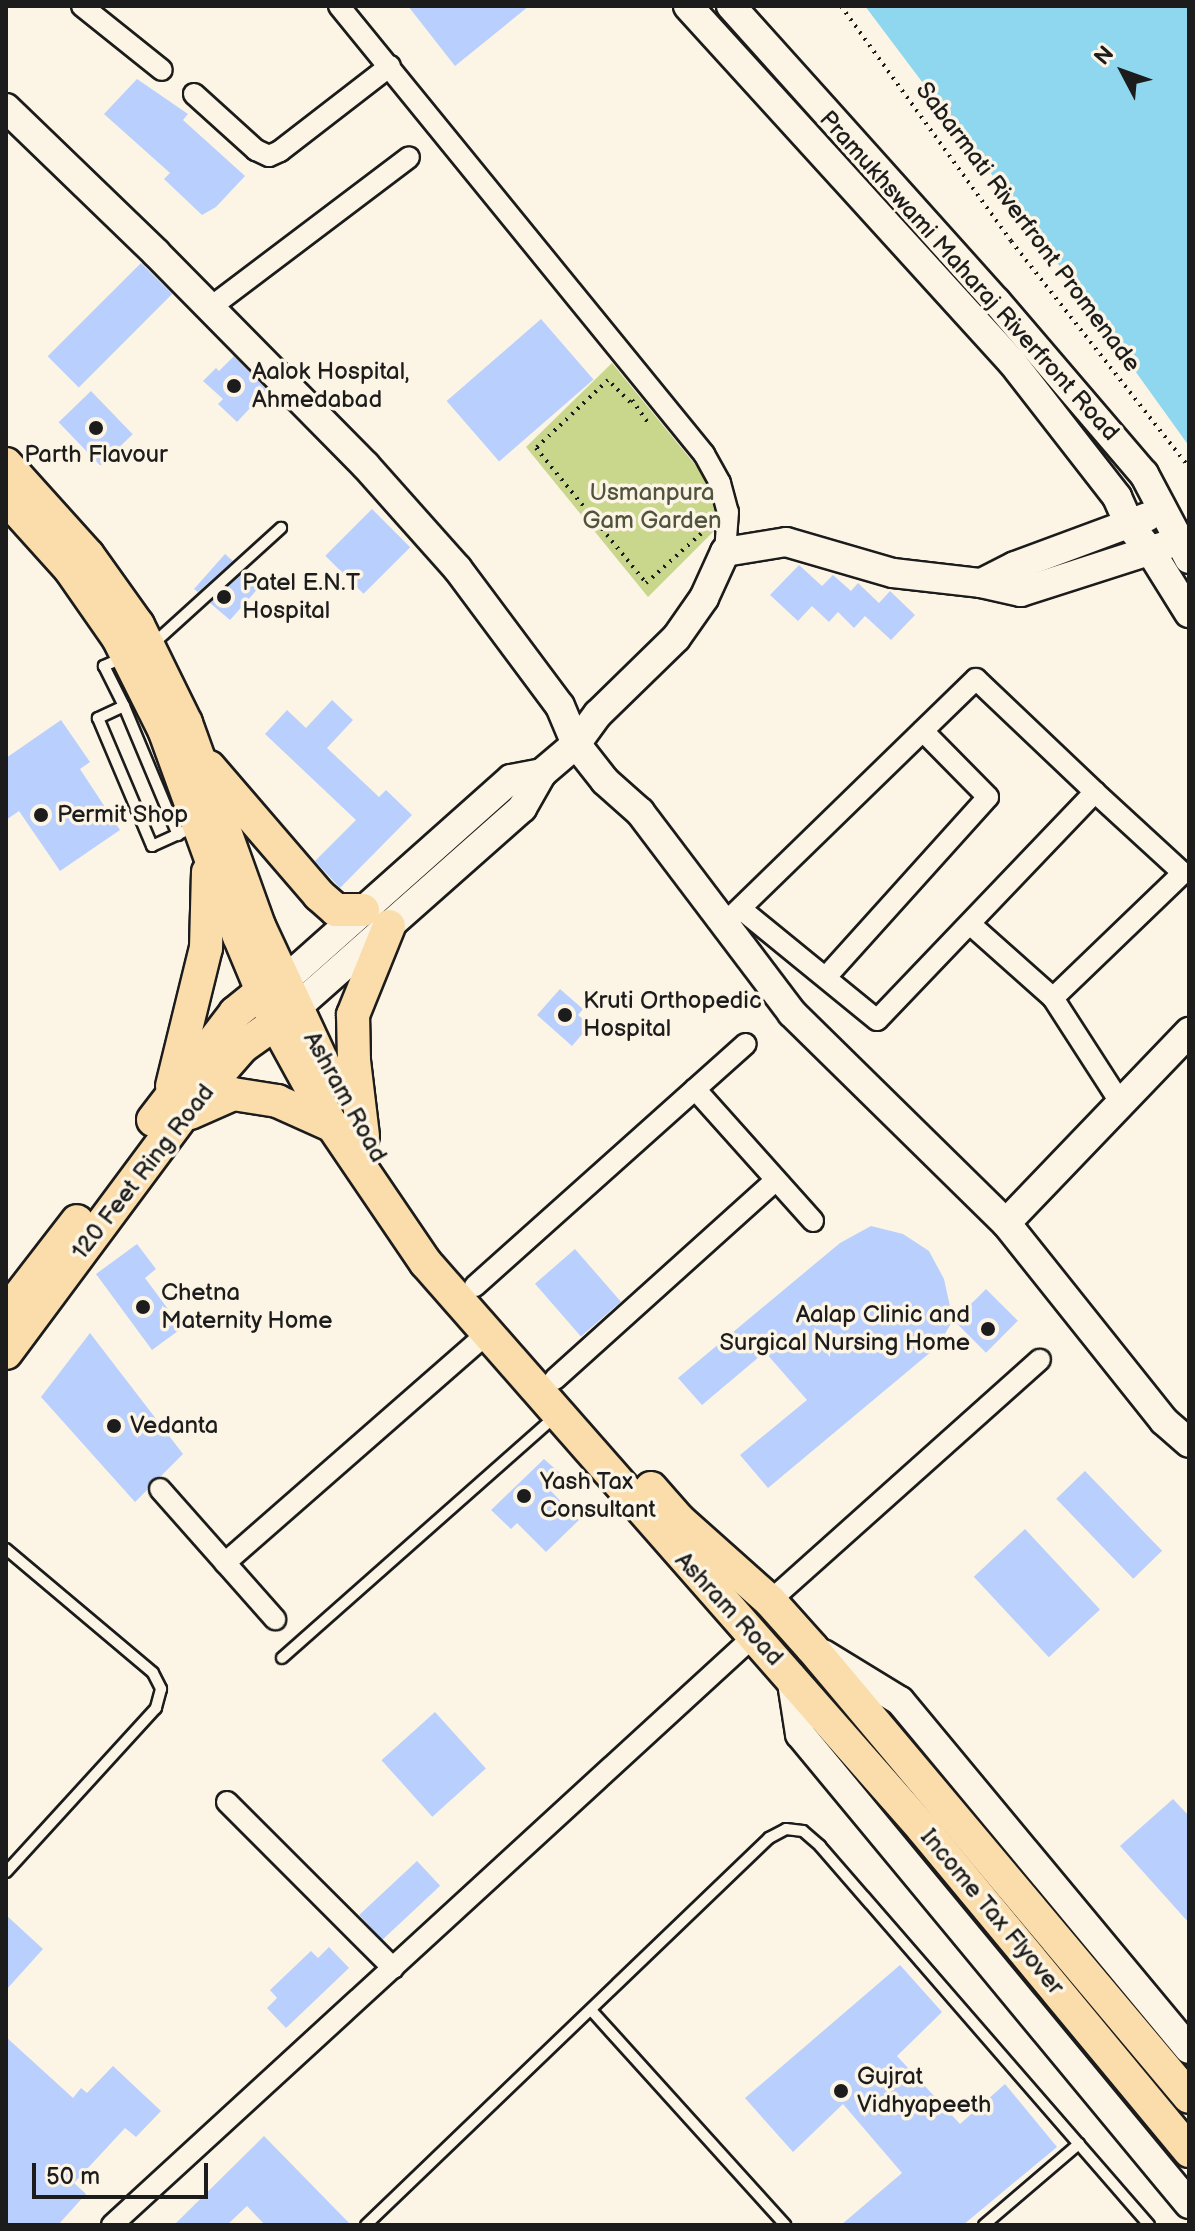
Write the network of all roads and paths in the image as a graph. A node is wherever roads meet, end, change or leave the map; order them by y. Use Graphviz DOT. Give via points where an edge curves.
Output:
graph roads {
  1 [pos="82,6"];
  2 [pos="339,6"];
  3 [pos="688,6"];
  4 [pos="731,6"];
  5 [pos="841,6"];
  6 [pos="390,66"];
  7 [pos="162,70"];
  8 [pos="194,94"];
  9 [pos="6,108"];
  10 [pos="409,157"];
  11 [pos="211,307"];
  12 [pos="648,386"];
  13 [pos="630,402"];
  14 [pos="650,425"];
  15 [pos="6,464"];
  16 [pos="1189,467"];
  17 [pos="6,498"];
  18 [pos="1163,508"];
  19 [pos="711,524"];
  20 [pos="1130,526"];
  21 [pos="281,528"];
  22 [pos="1184,548"];
  23 [pos="725,552"];
  24 [pos="1151,552"];
  25 [pos="981,583"];
  26 [pos="1189,613"];
  27 [pos="138,652"];
  28 [pos="124,706"];
  29 [pos="923,731"];
  30 [pos="576,744"];
  31 [pos="194,750"];
  32 [pos="1095,792"];
  33 [pos="195,838"];
  34 [pos="733,916"];
  35 [pos="376,918"];
  36 [pos="970,924"];
  37 [pos="826,977"];
  38 [pos="1053,998"];
  39 [pos="279,1001"];
  40 [pos="1189,1032"];
  41 [pos="746,1044"];
  42 [pos="695,1089"];
  43 [pos="1120,1102"];
  44 [pos="174,1109"];
  45 [pos="333,1126"];
  46 [pos="363,1136"];
  47 [pos="776,1180"];
  48 [pos="813,1221"];
  49 [pos="1006,1223"];
  50 [pos="475,1286"];
  51 [pos="6,1313"];
  52 [pos="488,1333"];
  53 [pos="6,1353"];
  54 [pos="1040,1360"];
  55 [pos="555,1379"];
  56 [pos="558,1414"];
  57 [pos="1189,1443"];
  58 [pos="160,1489"];
  59 [pos="6,1549"];
  60 [pos="225,1563"];
  61 [pos="770,1601"];
  62 [pos="275,1619"];
  63 [pos="752,1638"];
  64 [pos="812,1648"];
  65 [pos="282,1658"];
  66 [pos="791,1676"];
  67 [pos="227,1802"];
  68 [pos="7,1870"];
  69 [pos="393,1968"];
  70 [pos="591,2010"];
  71 [pos="1189,2049"];
  72 [pos="1189,2097"];
  73 [pos="1079,2144"];
  74 [pos="1189,2151"];
  75 [pos="1189,2204"];
  76 [pos="112,2225"];
  77 [pos="366,2225"];
  78 [pos="785,2225"];
  79 [pos="984,2225"];
  80 [pos="1149,2225"];
  1 -- 7 [label="street"];
  2 -- 6 [label="street"];
  3 -- 20 [label="main road" via="1012,362 1117,497"];
  4 -- 18 [label="main road, Pramukhswami Maharaj Riverfront Road" via="996,301 1144,474"];
  5 -- 16 [label="path, Sabarmati Riverfront Promenade" via="1011,241"];
  6 -- 8 [label="street" via="269,156"];
  6 -- 12 [label="street" via="479,183"];
  9 -- 11 [label="main road"];
  10 -- 11 [label="street"];
  11 -- 30 [label="main road" via="457,568 560,706"];
  12 -- 13 [label="path"];
  12 -- 23 [label="street" via="704,454 720,483 728,512"];
  13 -- 14 [label="path"];
  13 -- 19 [label="path" via="608,380 536,448 646,583"];
  15 -- 27 [label="main road, Ashram Road" via="88,555 138,625"];
  17 -- 27 [label="main road, Ashram Road"];
  18 -- 20 [label="main road"];
  18 -- 22 [label="main road, Pramukhswami Maharaj Riverfront Road"];
  20 -- 24 [label="main road"];
  20 -- 25 [label="main road"];
  21 -- 27 [label="lane"];
  22 -- 24 [label="main road"];
  23 -- 25 [label="main road" via="786,542 893,573"];
  23 -- 30 [label="main road" via="704,598 676,638 598,714"];
  24 -- 25 [label="main road" via="1021,592"];
  24 -- 26 [label="main road"];
  27 -- 28 [label="lane" via="104,666"];
  27 -- 31 [label="main road, Ashram Road" via="186,723"];
  27 -- 33 [label="main road, Ashram Road"];
  28 -- 33 [label="lane"];
  28 -- 33 [label="lane" via="98,718 152,846"];
  29 -- 32 [label="street" via="976,679"];
  29 -- 34 [label="street"];
  29 -- 37 [label="street" via="988,797"];
  30 -- 34 [label="main road"];
  30 -- 35 [label="main road" via="542,773 511,779"];
  31 -- 35 [label="main road" via="319,895 336,910"];
  31 -- 39 [label="main road, Ashram Road"];
  32 -- 36 [label="street"];
  32 -- 38 [label="street" via="1183,873"];
  33 -- 39 [label="main road, Ashram Road"];
  33 -- 44 [label="main road" via="206,948"];
  34 -- 37 [label="street"];
  34 -- 49 [label="main road" via="792,1013"];
  35 -- 39 [label="main road"];
  35 -- 46 [label="main road" via="353,1015"];
  36 -- 37 [label="street" via="877,1020"];
  36 -- 38 [label="street"];
  38 -- 43 [label="street"];
  39 -- 44 [label="main road, 120 Feet Ring Road" via="235,1013"];
  39 -- 45 [label="main road, Ashram Road"];
  39 -- 46 [label="main road, Ashram Road"];
  40 -- 43 [label="main road"];
  41 -- 42 [label="street"];
  42 -- 47 [label="street"];
  42 -- 50 [label="street"];
  43 -- 49 [label="main road"];
  44 -- 45 [label="main road" via="233,1094 277,1101"];
  44 -- 51 [label="main road, 120 Feet Ring Road"];
  44 -- 53 [label="main road, 120 Feet Ring Road"];
  45 -- 52 [label="main road, Ashram Road" via="426,1263"];
  46 -- 50 [label="main road, Ashram Road" via="442,1250"];
  47 -- 48 [label="street"];
  47 -- 55 [label="street"];
  49 -- 57 [label="main road" via="1164,1421"];
  50 -- 55 [label="main road, Ashram Road"];
  52 -- 56 [label="main road, Ashram Road"];
  52 -- 60 [label="street"];
  54 -- 61 [label="street"];
  55 -- 61 [label="main road, Ashram Road" via="679,1520"];
  56 -- 63 [label="main road, Ashram Road"];
  56 -- 65 [label="lane"];
  58 -- 60 [label="street"];
  59 -- 68 [label="lane" via="153,1673 161,1689 156,1708"];
  60 -- 62 [label="street"];
  61 -- 64 [label="main road, Ashram Road"];
  63 -- 66 [label="main road, Ashram Road"];
  63 -- 69 [label="street"];
  64 -- 71 [label="main road" via="900,1701"];
  64 -- 72 [label="main road, Income Tax Flyover"];
  66 -- 74 [label="main road, Income Tax Flyover"];
  66 -- 75 [label="main road" via="800,1734"];
  67 -- 69 [label="street"];
  69 -- 76 [label="street"];
  70 -- 73 [label="lane" via="769,1838 786,1829 803,1831"];
  70 -- 77 [label="lane"];
  70 -- 78 [label="lane"];
  73 -- 79 [label="lane"];
  73 -- 80 [label="lane"];
}
